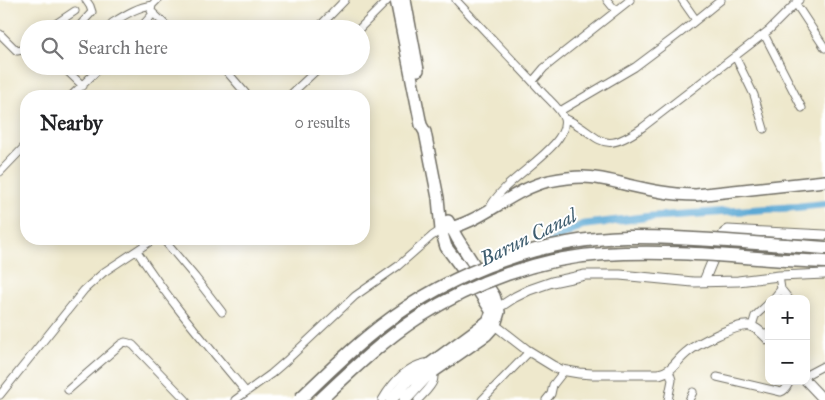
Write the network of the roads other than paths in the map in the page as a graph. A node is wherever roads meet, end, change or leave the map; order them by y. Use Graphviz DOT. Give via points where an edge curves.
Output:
graph roads {
  1 [pos="86,0"];
  2 [pos="345,0"];
  3 [pos="388,0"];
  4 [pos="396,0"];
  5 [pos="405,0"];
  6 [pos="456,0"];
  7 [pos="607,0"];
  8 [pos="630,0"];
  9 [pos="682,0"];
  10 [pos="721,0"];
  11 [pos="798,2"];
  12 [pos="155,3"];
  13 [pos="75,11"];
  14 [pos="616,11"];
  15 [pos="153,14"];
  16 [pos="62,20"];
  17 [pos="85,20"];
  18 [pos="117,20"];
  19 [pos="147,20"];
  20 [pos="160,20"];
  21 [pos="326,20"];
  22 [pos="367,20"];
  23 [pos="696,20"];
  24 [pos="0,34"];
  25 [pos="764,34"];
  26 [pos="825,48"];
  27 [pos="20,51"];
  28 [pos="735,56"];
  29 [pos="71,75"];
  30 [pos="93,75"];
  31 [pos="230,75"];
  32 [pos="311,75"];
  33 [pos="533,81"];
  34 [pos="83,86"];
  35 [pos="78,90"];
  36 [pos="243,90"];
  37 [pos="295,90"];
  38 [pos="802,108"];
  39 [pos="562,114"];
  40 [pos="764,129"];
  41 [pos="425,132"];
  42 [pos="20,151"];
  43 [pos="0,172"];
  44 [pos="825,182"];
  45 [pos="487,212"];
  46 [pos="450,232"];
  47 [pos="825,235"];
  48 [pos="146,245"];
  49 [pos="168,245"];
  50 [pos="825,248"];
  51 [pos="137,251"];
  52 [pos="825,262"];
  53 [pos="825,274"];
  54 [pos="780,276"];
  55 [pos="704,282"];
  56 [pos="483,288"];
  57 [pos="781,289"];
  58 [pos="776,295"];
  59 [pos="786,295"];
  60 [pos="765,307"];
  61 [pos="498,308"];
  62 [pos="222,312"];
  63 [pos="492,323"];
  64 [pos="752,326"];
  65 [pos="765,336"];
  66 [pos="529,352"];
  67 [pos="825,365"];
  68 [pos="669,370"];
  69 [pos="427,371"];
  70 [pos="564,371"];
  71 [pos="810,372"];
  72 [pos="717,377"];
  73 [pos="788,385"];
  74 [pos="810,385"];
  75 [pos="68,390"];
  76 [pos="246,392"];
  77 [pos="693,392"];
  78 [pos="0,395"];
  79 [pos="669,397"];
  80 [pos="186,400"];
  81 [pos="235,400"];
  82 [pos="299,400"];
  83 [pos="320,400"];
  84 [pos="382,400"];
  85 [pos="391,400"];
  86 [pos="405,400"];
  87 [pos="418,400"];
  88 [pos="482,400"];
  89 [pos="546,400"];
  90 [pos="677,400"];
  91 [pos="689,400"];
  92 [pos="824,400"];
  1 -- 17 [label="street" via="92,12"];
  2 -- 21 [label="street"];
  3 -- 22 [label="street"];
  4 -- 41 [label="main road"];
  5 -- 41 [label="main road" via="425,110"];
  6 -- 33 [label="street"];
  7 -- 14 [label="street"];
  8 -- 14 [label="street"];
  9 -- 23 [label="street"];
  10 -- 23 [label="street"];
  11 -- 25 [label="street"];
  11 -- 26 [label="street"];
  12 -- 15 [label="street" via="151,11"];
  12 -- 18 [label="street"];
  13 -- 16 [label="street"];
  14 -- 33 [label="street" via="544,68"];
  15 -- 19 [label="street"];
  15 -- 20 [label="street"];
  23 -- 39 [label="street" via="635,67"];
  24 -- 27 [label="street" via="17,52"];
  25 -- 28 [label="street"];
  25 -- 38 [label="street"];
  28 -- 39 [label="street" via="643,126 618,141 603,142"];
  28 -- 40 [label="street" via="754,95"];
  29 -- 34 [label="street"];
  30 -- 34 [label="street"];
  31 -- 36 [label="street"];
  32 -- 37 [label="street"];
  33 -- 39 [label="street"];
  34 -- 35 [label="street"];
  39 -- 45 [label="street" via="563,129 555,143 499,194"];
  41 -- 46 [label="main road" via="438,198"];
  42 -- 43 [label="street"];
  44 -- 45 [label="main road" via="681,195 597,178 568,178 535,186"];
  45 -- 46 [label="main road"];
  46 -- 56 [label="main road, bridge"];
  46 -- 56 [label="main road, bridge" via="446,247"];
  46 -- 76 [label="street" via="432,236 398,266 355,296 286,361"];
  47 -- 55 [label="street" via="728,230"];
  48 -- 51 [label="street"];
  49 -- 62 [label="street"];
  50 -- 82 [label="highway, bridge" via="626,237 571,242 519,255 457,279 403,310 366,338"];
  51 -- 76 [label="street" via="189,323"];
  51 -- 78 [label="street" via="104,272 84,290"];
  52 -- 83 [label="highway, bridge" via="626,253 574,258 523,270 465,292 418,318 376,349"];
  53 -- 54 [label="street"];
  54 -- 55 [label="street"];
  54 -- 57 [label="street"];
  55 -- 61 [label="street" via="585,275 529,290"];
  56 -- 61 [label="main road" via="494,296"];
  56 -- 63 [label="main road" via="492,312"];
  57 -- 58 [label="street"];
  57 -- 59 [label="street"];
  60 -- 64 [label="street" via="755,316"];
  61 -- 63 [label="main road"];
  63 -- 66 [label="street"];
  63 -- 69 [label="main road"];
  64 -- 65 [label="street"];
  64 -- 68 [label="street" via="740,327 701,342"];
  66 -- 70 [label="street"];
  66 -- 88 [label="street"];
  67 -- 71 [label="street"];
  68 -- 70 [label="street" via="658,374 579,374"];
  68 -- 79 [label="street" via="672,380"];
  69 -- 84 [label="street" via="425,363 417,364 398,378"];
  69 -- 85 [label="main road" via="408,380"];
  69 -- 86 [label="main road"];
  69 -- 87 [label="street" via="434,377 433,382"];
  70 -- 89 [label="street"];
  72 -- 73 [label="street" via="781,392"];
  74 -- 92 [label="street"];
  75 -- 80 [label="street" via="125,342 140,352"];
  76 -- 81 [label="street"];
  77 -- 91 [label="street"];
  79 -- 90 [label="street"];
}
